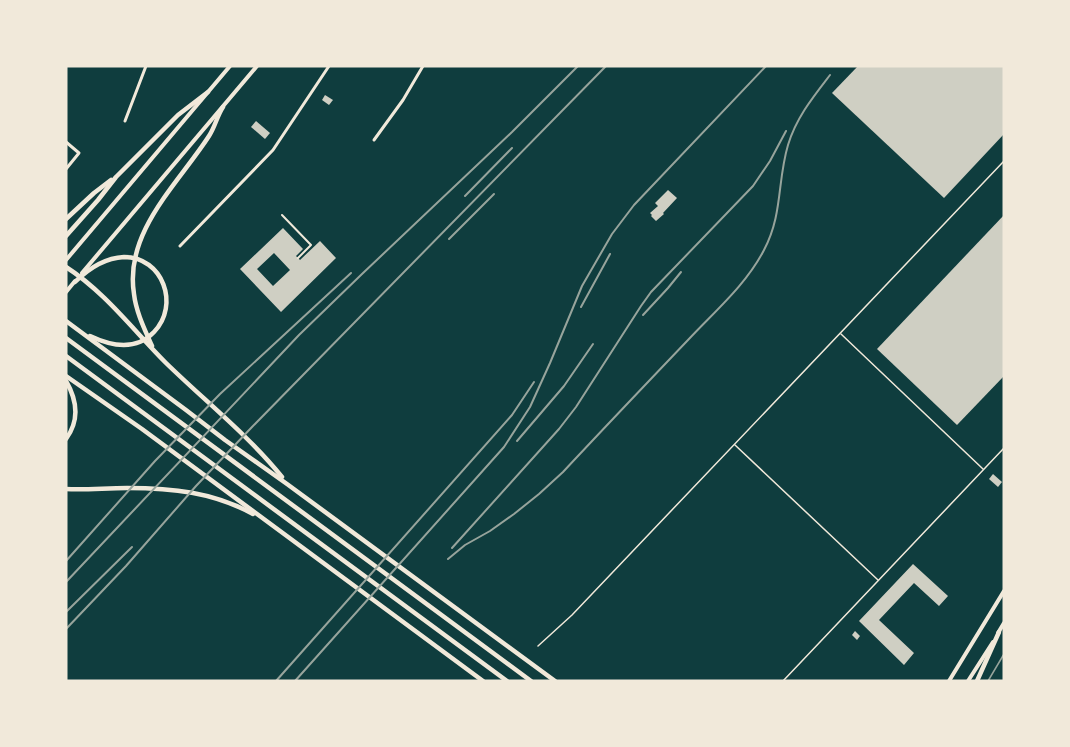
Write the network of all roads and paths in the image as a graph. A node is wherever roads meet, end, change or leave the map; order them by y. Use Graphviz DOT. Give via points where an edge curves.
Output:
graph roads {
  1 [pos="146,66"];
  2 [pos="230,66"];
  3 [pos="257,66"];
  4 [pos="329,66"];
  5 [pos="423,66"];
  6 [pos="208,92"];
  7 [pos="223,107"];
  8 [pos="125,121"];
  9 [pos="374,140"];
  10 [pos="66,142"];
  11 [pos="1003,163"];
  12 [pos="66,169"];
  13 [pos="116,177"];
  14 [pos="282,215"];
  15 [pos="66,219"];
  16 [pos="66,236"];
  17 [pos="180,246"];
  18 [pos="298,258"];
  19 [pos="66,260"];
  20 [pos="66,267"];
  21 [pos="75,282"];
  22 [pos="66,292"];
  23 [pos="66,321"];
  24 [pos="73,326"];
  25 [pos="840,333"];
  26 [pos="66,339"];
  27 [pos="155,351"];
  28 [pos="66,356"];
  29 [pos="66,376"];
  30 [pos="66,381"];
  31 [pos="66,439"];
  32 [pos="735,445"];
  33 [pos="1004,448"];
  34 [pos="983,470"];
  35 [pos="287,483"];
  36 [pos="66,490"];
  37 [pos="278,530"];
  38 [pos="878,580"];
  39 [pos="1004,591"];
  40 [pos="1004,623"];
  41 [pos="999,632"];
  42 [pos="538,646"];
  43 [pos="483,681"];
  44 [pos="507,681"];
  45 [pos="531,681"];
  46 [pos="555,681"];
  47 [pos="783,681"];
  48 [pos="949,681"];
  49 [pos="969,681"];
  50 [pos="977,681"];
  1 -- 8 [label="street"];
  2 -- 6 [label="main road"];
  3 -- 7 [label="main road"];
  4 -- 17 [label="street" via="273,150"];
  5 -- 9 [label="street"];
  6 -- 13 [label="main road" via="178,115"];
  6 -- 19 [label="main road"];
  7 -- 21 [label="main road"];
  7 -- 27 [label="main road" via="208,137 144,232 135,257 134,295"];
  10 -- 12 [label="street" via="80,153"];
  11 -- 25 [label="lane"];
  13 -- 15 [label="main road"];
  13 -- 16 [label="main road"];
  14 -- 18 [label="street" via="311,245"];
  20 -- 27 [label="main road" via="91,286"];
  21 -- 22 [label="main road"];
  21 -- 24 [label="main road" via="108,260 141,260 162,280 166,310 158,328 147,339 129,345 96,339"];
  23 -- 24 [label="main road"];
  24 -- 35 [label="main road"];
  25 -- 32 [label="lane"];
  25 -- 34 [label="lane"];
  26 -- 45 [label="main road"];
  27 -- 35 [label="main road"];
  28 -- 44 [label="main road"];
  29 -- 37 [label="main road"];
  30 -- 31 [label="main road" via="76,408 74,424"];
  32 -- 38 [label="lane"];
  32 -- 42 [label="lane"];
  33 -- 34 [label="lane"];
  34 -- 38 [label="lane"];
  35 -- 46 [label="main road"];
  36 -- 37 [label="main road" via="128,488 201,494 238,507"];
  37 -- 43 [label="main road"];
  38 -- 47 [label="lane"];
  39 -- 48 [label="main road"];
  40 -- 41 [label="main road"];
  41 -- 49 [label="main road"];
  41 -- 50 [label="main road"];
}
